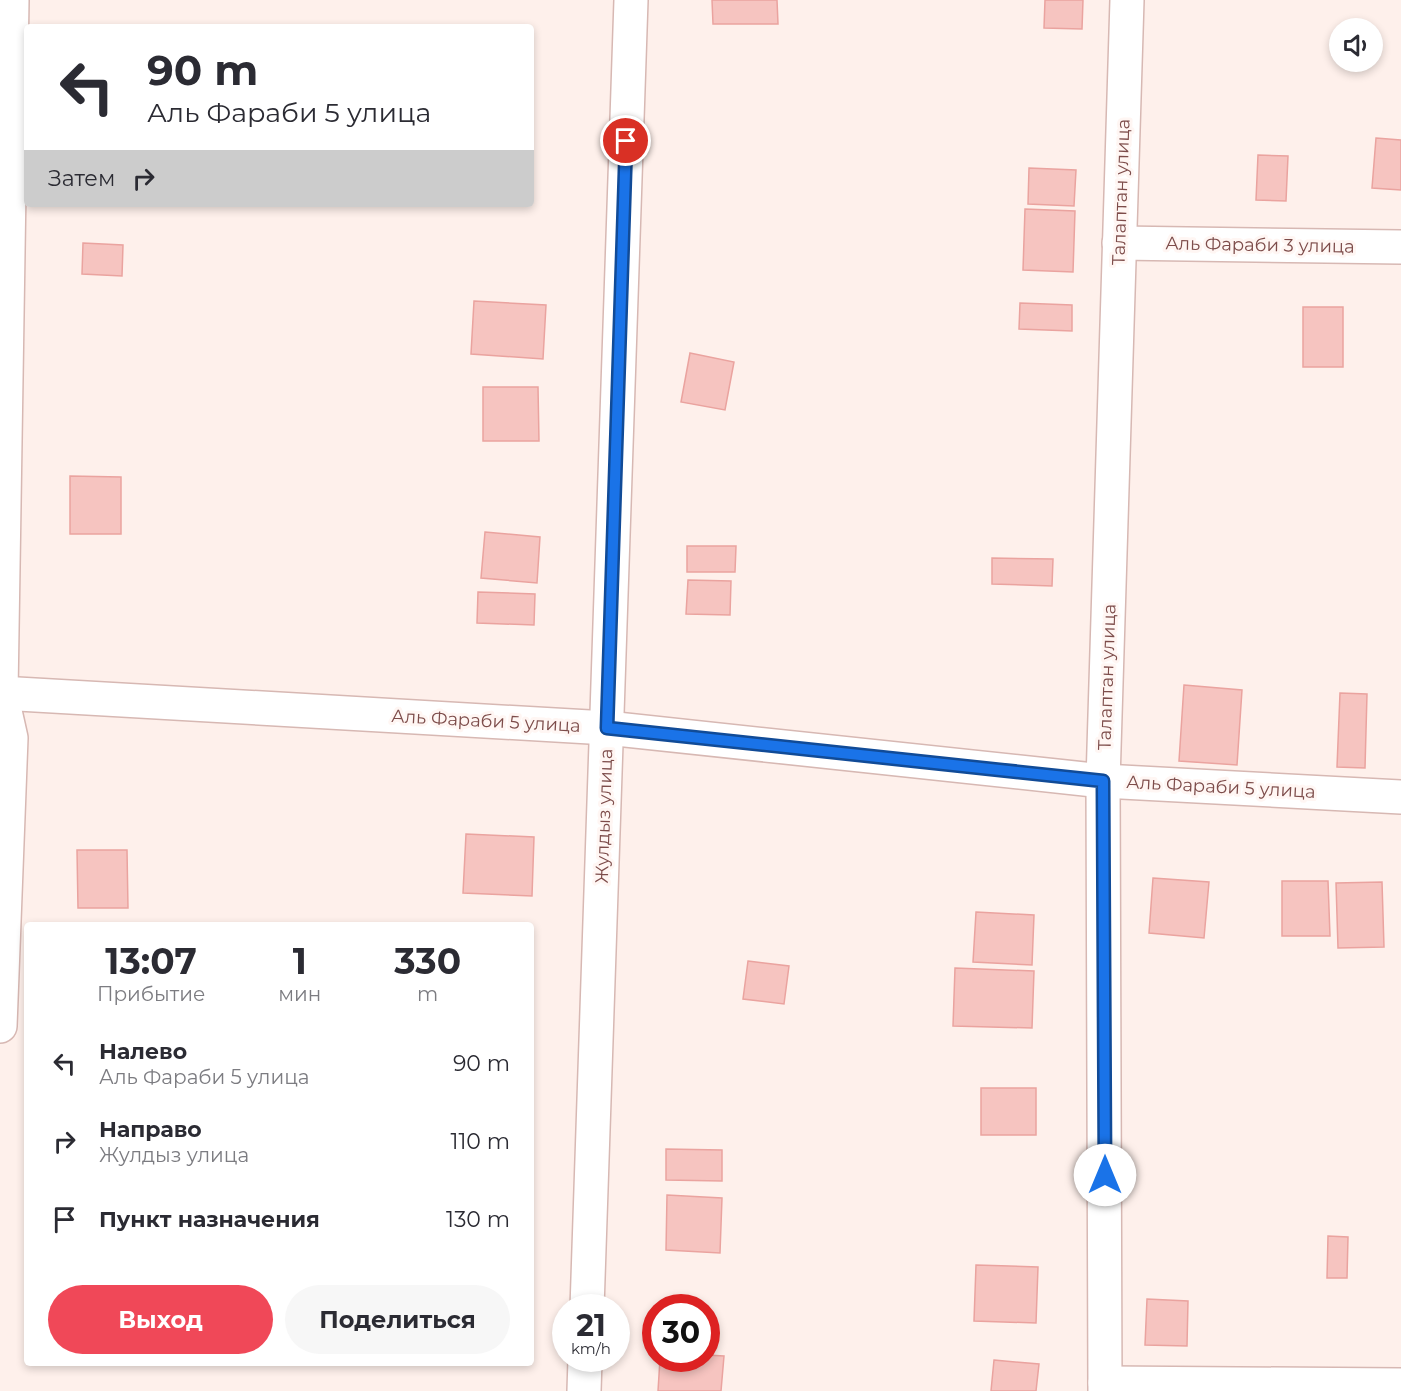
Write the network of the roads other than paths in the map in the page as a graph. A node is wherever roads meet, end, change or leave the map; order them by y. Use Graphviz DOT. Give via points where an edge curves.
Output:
graph roads {
  1 [pos="12,0"];
  2 [pos="631,0"];
  3 [pos="1127,0"];
  4 [pos="1119,243"];
  5 [pos="1401,247"];
  6 [pos="1,693"];
  7 [pos="607,728"];
  8 [pos="1103,781"];
  9 [pos="1401,797"];
  10 [pos="0,1026"];
  11 [pos="587,1294"];
  12 [pos="585,1372"];
  13 [pos="1401,1385"];
  14 [pos="1105,1387"];
  15 [pos="584,1391"];
  1 -- 6 [label="street"];
  2 -- 7 [label="street, Жулдыз улица"];
  3 -- 4 [label="street, Талаптан улица"];
  4 -- 5 [label="street, Аль Фараби 3 улица"];
  4 -- 8 [label="street, Талаптан улица"];
  6 -- 7 [label="street, Аль Фараби 5 улица"];
  6 -- 10 [label="street" via="11,738"];
  7 -- 8 [label="street, Аль Фараби 5 улица"];
  7 -- 11 [label="street, Жулдыз улица"];
  8 -- 9 [label="street, Аль Фараби 5 улица"];
  8 -- 14 [label="street, Талаптан улица"];
  12 -- 15 [label="street"];
  13 -- 14 [label="street"];
}
